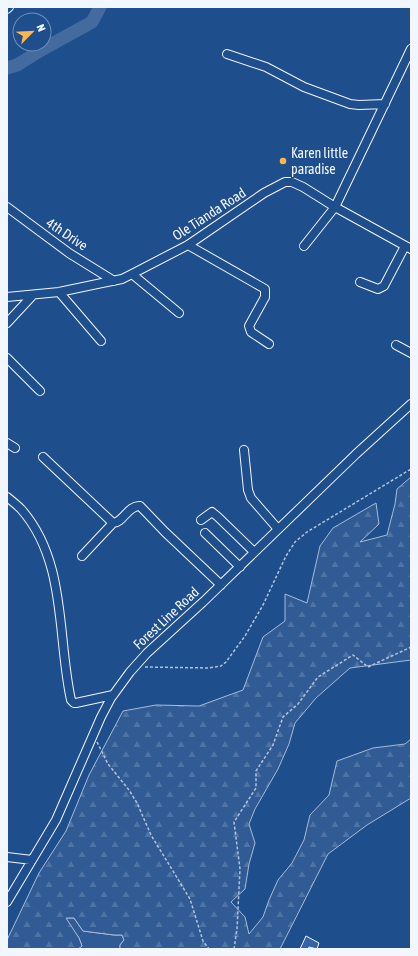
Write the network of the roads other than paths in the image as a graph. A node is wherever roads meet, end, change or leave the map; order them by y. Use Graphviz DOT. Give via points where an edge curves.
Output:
graph roads {
  1 [pos="411,49"];
  2 [pos="228,54"];
  3 [pos="385,104"];
  4 [pos="7,207"];
  5 [pos="335,207"];
  6 [pos="188,245"];
  7 [pos="304,246"];
  8 [pos="408,248"];
  9 [pos="132,274"];
  10 [pos="114,280"];
  11 [pos="360,282"];
  12 [pos="59,292"];
  13 [pos="33,295"];
  14 [pos="7,297"];
  15 [pos="179,313"];
  16 [pos="7,323"];
  17 [pos="101,341"];
  18 [pos="268,344"];
  19 [pos="396,345"];
  20 [pos="411,352"];
  21 [pos="7,358"];
  22 [pos="40,391"];
  23 [pos="411,404"];
  24 [pos="7,443"];
  25 [pos="15,448"];
  26 [pos="244,450"];
  27 [pos="43,457"];
  28 [pos="7,497"];
  29 [pos="201,520"];
  30 [pos="113,523"];
  31 [pos="278,530"];
  32 [pos="205,534"];
  33 [pos="254,552"];
  34 [pos="82,556"];
  35 [pos="240,567"];
  36 [pos="221,585"];
  37 [pos="113,695"];
  38 [pos="7,857"];
  39 [pos="32,860"];
  40 [pos="7,902"];
  1 -- 3 [label="street"];
  2 -- 3 [label="street" via="266,67 304,87 350,104"];
  3 -- 5 [label="street"];
  4 -- 10 [label="street, 4th Drive" via="69,253"];
  5 -- 6 [label="street, Ole Tianda Road" via="303,187 285,182"];
  5 -- 7 [label="street"];
  5 -- 8 [label="street, Ole Tianda Road"];
  6 -- 9 [label="street, Ole Tianda Road"];
  6 -- 18 [label="street" via="265,289 265,297 249,326 252,332"];
  8 -- 11 [label="street" via="384,286 378,289"];
  9 -- 10 [label="street, Ole Tianda Road"];
  9 -- 15 [label="street"];
  10 -- 12 [label="street, Ole Tianda Road"];
  12 -- 13 [label="street, Ole Tianda Road"];
  12 -- 17 [label="street"];
  13 -- 14 [label="street, Ole Tianda Road"];
  13 -- 16 [label="street"];
  19 -- 20 [label="street"];
  21 -- 22 [label="street"];
  23 -- 31 [label="street, Forest Line Road"];
  24 -- 25 [label="street"];
  26 -- 31 [label="street" via="251,498"];
  27 -- 30 [label="street"];
  28 -- 37 [label="street" via="21,509 34,528 50,563 60,610 71,700 76,703"];
  29 -- 33 [label="street" via="212,512"];
  30 -- 34 [label="street"];
  30 -- 36 [label="street" via="117,523 134,507 140,506"];
  31 -- 33 [label="street, Forest Line Road"];
  32 -- 35 [label="street"];
  33 -- 35 [label="street, Forest Line Road"];
  35 -- 36 [label="street, Forest Line Road"];
  36 -- 37 [label="street, Forest Line Road" via="166,635 135,667"];
  37 -- 39 [label="street, Forest Line Road" via="93,734 56,820"];
  38 -- 39 [label="street"];
  39 -- 40 [label="street, Forest Line Road"];
}
